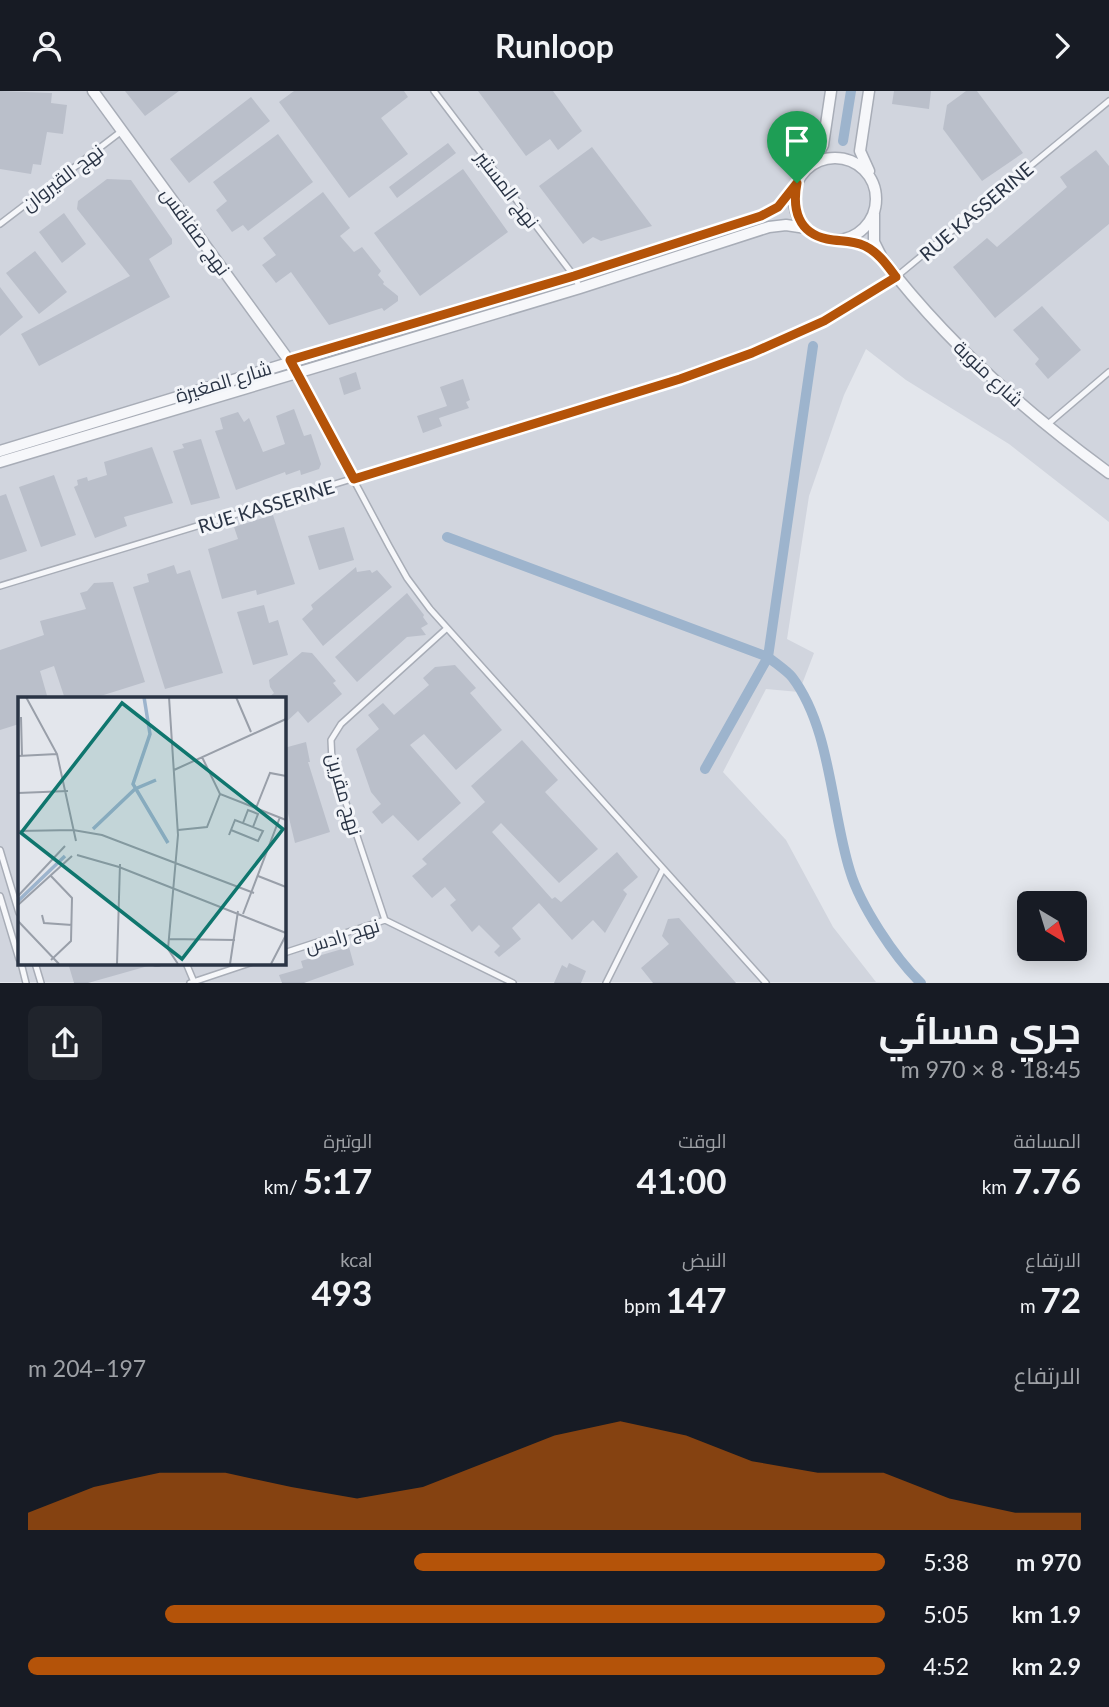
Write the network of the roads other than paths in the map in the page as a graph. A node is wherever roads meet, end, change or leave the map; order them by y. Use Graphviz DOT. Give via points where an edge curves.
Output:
graph roads {
  1 [pos="93,91"];
  2 [pos="434,91"];
  3 [pos="831,91"];
  4 [pos="869,91"];
  5 [pos="1109,101"];
  6 [pos="123,130"];
  7 [pos="812,165"];
  8 [pos="797,183"];
  9 [pos="874,183"];
  10 [pos="873,215"];
  11 [pos="0,224"];
  12 [pos="806,228"];
  13 [pos="844,239"];
  14 [pos="882,258"];
  15 [pos="574,276"];
  16 [pos="896,277"];
  17 [pos="580,288"];
  18 [pos="290,360"];
  19 [pos="1109,372"];
  20 [pos="298,374"];
  21 [pos="1047,425"];
  22 [pos="0,451"];
  23 [pos="0,461"];
  24 [pos="1109,473"];
  25 [pos="354,479"];
  26 [pos="0,586"];
  27 [pos="446,629"];
  28 [pos="0,850"];
  29 [pos="663,869"];
  30 [pos="0,896"];
  31 [pos="18,910"];
  32 [pos="385,920"];
  33 [pos="285,953"];
  34 [pos="18,954"];
  35 [pos="21,965"];
  36 [pos="36,965"];
  37 [pos="187,965"];
  38 [pos="244,965"];
  39 [pos="26,982"];
  40 [pos="41,982"];
  41 [pos="192,982"];
  42 [pos="513,982"];
  43 [pos="606,982"];
  44 [pos="766,982"];
  1 -- 6 [label="street, نهج صفاقس"];
  2 -- 15 [label="lane, نهج المستير"];
  3 -- 7 [label="street" via="823,145"];
  4 -- 9 [label="street" via="860,151"];
  5 -- 16 [label="lane, RUE KASSERINE"];
  6 -- 11 [label="lane, نهج القيروان"];
  6 -- 18 [label="street, نهج صفاقس"];
  7 -- 8 [label="street"];
  7 -- 9 [label="street" via="825,158 847,160 866,171"];
  8 -- 12 [label="street" via="793,199"];
  8 -- 15 [label="street, شارع المغيرة" via="770,212"];
  9 -- 10 [label="street"];
  10 -- 13 [label="street" via="867,226"];
  10 -- 14 [label="street" via="874,242"];
  12 -- 13 [label="street" via="817,236"];
  12 -- 17 [label="street, شارع المغيرة" via="769,227"];
  13 -- 14 [label="street"];
  14 -- 16 [label="street, شارع منوبة"];
  15 -- 17 [label="lane, نهج المستير"];
  15 -- 18 [label="street, شارع المغيرة"];
  16 -- 21 [label="street, شارع منوبة" via="964,352"];
  16 -- 25 [label="lane, RUE KASSERINE" via="824,321 752,353"];
  17 -- 20 [label="street, شارع المغيرة"];
  18 -- 20 [label="street, نهج صفاقس"];
  18 -- 22 [label="street, شارع المغيرة"];
  19 -- 21 [label="lane"];
  20 -- 23 [label="street, شارع المغيرة"];
  20 -- 25 [label="lane"];
  21 -- 24 [label="street, شارع منوبة"];
  25 -- 26 [label="lane, RUE KASSERINE"];
  25 -- 27 [label="lane" via="407,578"];
  27 -- 29 [label="lane"];
  27 -- 32 [label="lane, نهج مقرين" via="341,724 331,740 332,761"];
  28 -- 31 [label="lane"];
  29 -- 43 [label="lane"];
  29 -- 44 [label="lane"];
  30 -- 34 [label="lane"];
  32 -- 33 [label="lane, نهج رادس"];
  32 -- 42 [label="lane, نهج رادس"];
  35 -- 39 [label="lane"];
  36 -- 40 [label="lane"];
  37 -- 41 [label="lane"];
  38 -- 41 [label="lane"];
}
